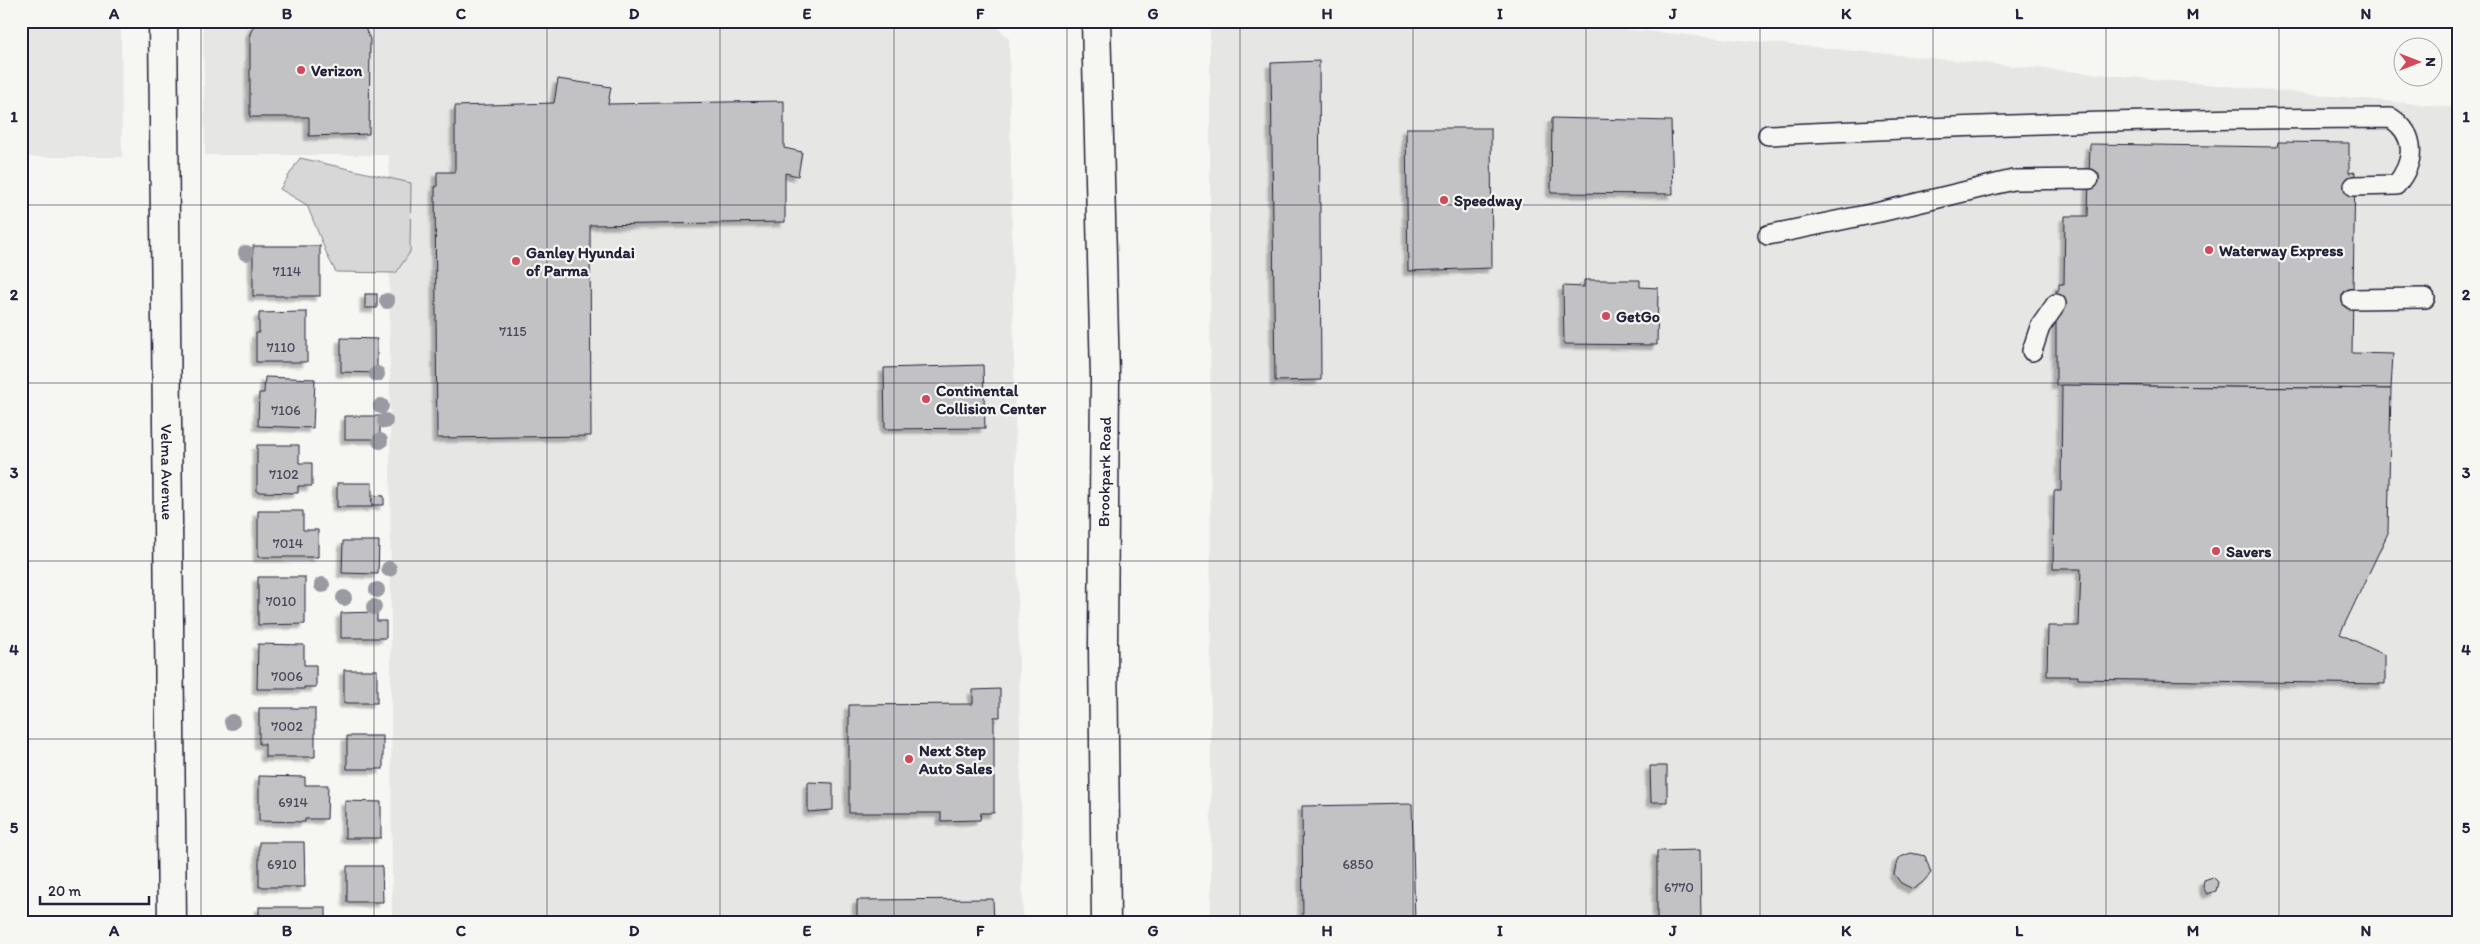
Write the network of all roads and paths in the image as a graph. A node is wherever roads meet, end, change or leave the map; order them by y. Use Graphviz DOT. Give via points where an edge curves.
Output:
graph roads {
  1 [pos="164,21"];
  2 [pos="1096,21"];
  3 [pos="1768,135"];
  4 [pos="2089,179"];
  5 [pos="2354,186"];
  6 [pos="1768,235"];
  7 [pos="2425,298"];
  8 [pos="2352,299"];
  9 [pos="2056,304"];
  10 [pos="2032,351"];
  11 [pos="172,923"];
  12 [pos="1106,923"];
  1 -- 11 [label="street, Velma Avenue"];
  2 -- 12 [label="street, Brookpark Road" via="1105,376 1103,657"];
  3 -- 5 [label="lane" via="2192,118 2391,118 2403,126 2410,140 2406,172 2396,185"];
  4 -- 6 [label="lane" via="2013,180"];
  7 -- 8 [label="lane"];
  9 -- 10 [label="lane" via="2040,327"];
}
